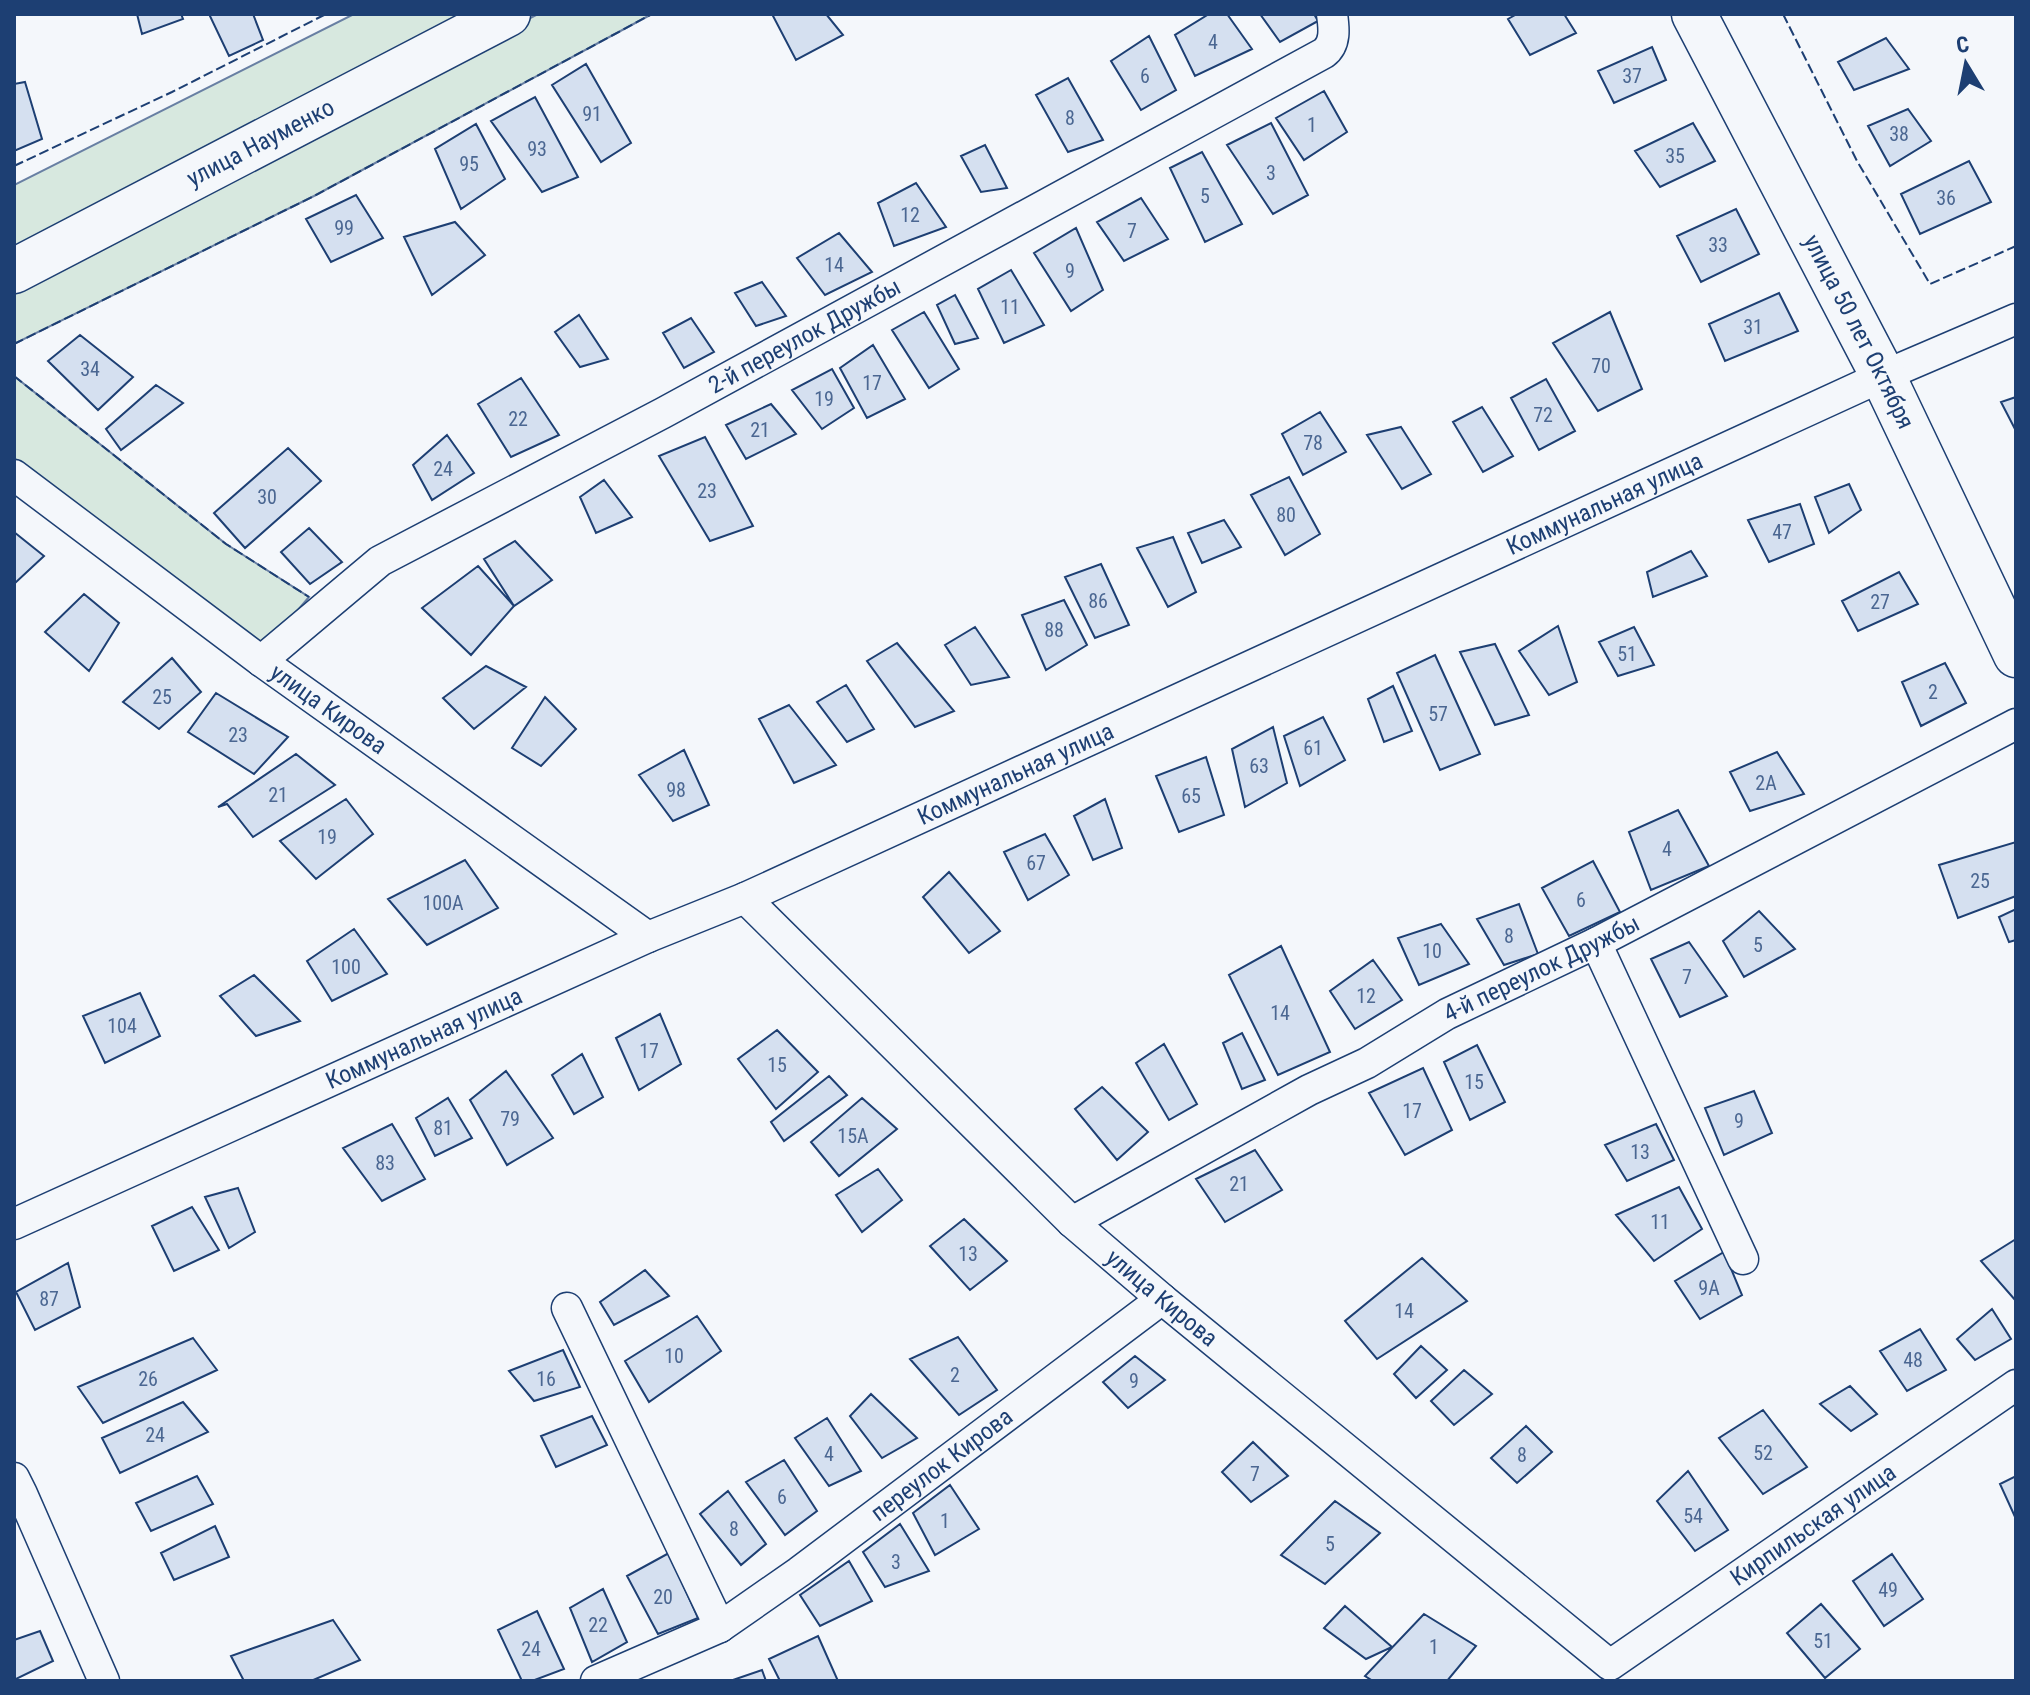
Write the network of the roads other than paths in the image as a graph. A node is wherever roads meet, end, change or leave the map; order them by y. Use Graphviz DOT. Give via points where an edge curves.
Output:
graph roads {
  1 [pos="508,14"];
  2 [pos="1332,14"];
  3 [pos="1694,14"];
  4 [pos="14,271"];
  5 [pos="2016,319"];
  6 [pos="1883,376"];
  7 [pos="14,475"];
  8 [pos="2016,655"];
  9 [pos="261,661"];
  10 [pos="2016,724"];
  11 [pos="745,898"];
  12 [pos="648,937"];
  13 [pos="1596,943"];
  14 [pos="1072,1222"];
  15 [pos="14,1224"];
  16 [pos="1743,1259"];
  17 [pos="1162,1299"];
  18 [pos="567,1308"];
  19 [pos="2016,1385"];
  20 [pos="14,1478"];
  21 [pos="720,1627"];
  22 [pos="1610,1665"];
  23 [pos="104,1681"];
  24 [pos="596,1681"];
  1 -- 4 [label="main road, улица Науменко"];
  2 -- 9 [label="street, 2-й переулок Дружбы" via="1332,44 1324,53 380,561"];
  3 -- 6 [label="main road, улица 50 лет Октября"];
  5 -- 6 [label="street, Коммунальная улица"];
  6 -- 8 [label="main road, улица 50 лет Октября"];
  6 -- 11 [label="street, Коммунальная улица"];
  7 -- 9 [label="street, улица Кирова"];
  9 -- 12 [label="street, улица Кирова"];
  10 -- 13 [label="street, 4-й переулок Дружбы"];
  11 -- 12 [label="street, Коммунальная улица"];
  11 -- 14 [label="street, улица Кирова"];
  12 -- 15 [label="street, Коммунальная улица"];
  13 -- 14 [label="street, 4-й переулок Дружбы" via="1447,1014 1367,1063"];
  13 -- 16 [label="street"];
  14 -- 17 [label="street, улица Кирова"];
  17 -- 21 [label="street, переулок Кирова"];
  17 -- 22 [label="street, улица Кирова"];
  18 -- 21 [label="street"];
  19 -- 22 [label="street, Кирпильская улица"];
  20 -- 23 [label="street"];
  21 -- 24 [label="street, переулок Кирова"];
}
